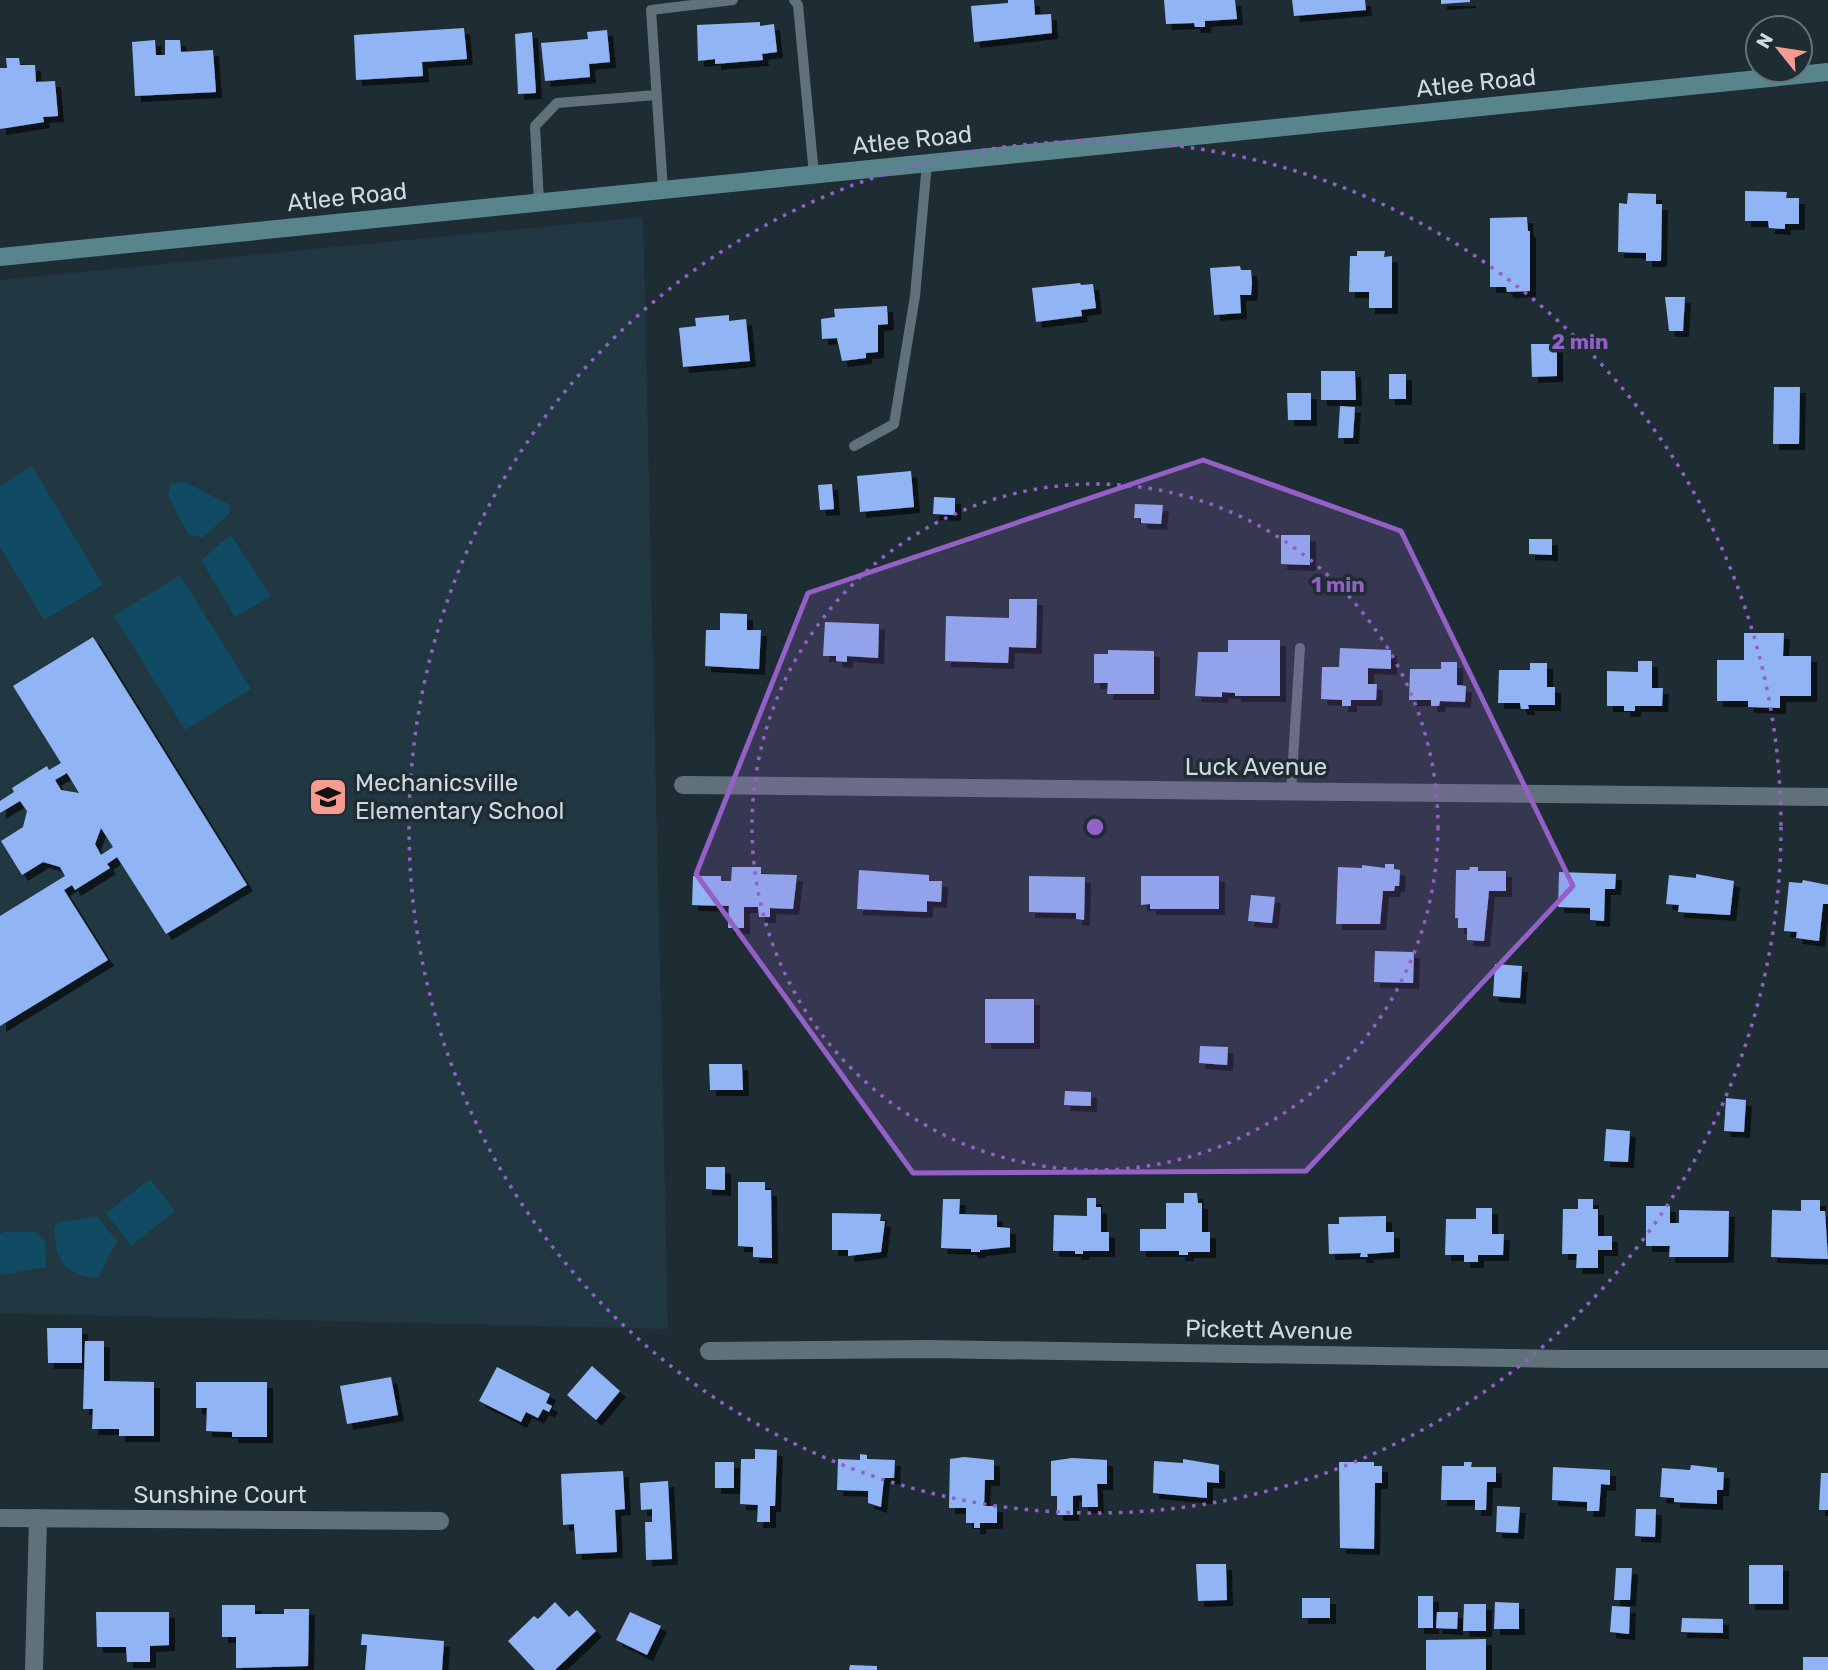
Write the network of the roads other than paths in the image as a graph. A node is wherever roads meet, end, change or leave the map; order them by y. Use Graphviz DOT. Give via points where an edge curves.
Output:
graph roads {
  1 [pos="733,0"];
  2 [pos="794,0"];
  3 [pos="1828,72"];
  4 [pos="656,95"];
  5 [pos="927,163"];
  6 [pos="814,175"];
  7 [pos="663,190"];
  8 [pos="539,202"];
  9 [pos="0,257"];
  10 [pos="854,446"];
  11 [pos="1300,648"];
  12 [pos="683,785"];
  13 [pos="1291,792"];
  14 [pos="1828,797"];
  15 [pos="709,1350"];
  16 [pos="1828,1359"];
  17 [pos="0,1518"];
  18 [pos="38,1518"];
  19 [pos="440,1521"];
  20 [pos="34,1670"];
  1 -- 4 [label="lane" via="651,10"];
  2 -- 6 [label="lane"];
  3 -- 5 [label="main road, Atlee Road"];
  4 -- 7 [label="lane"];
  4 -- 8 [label="lane" via="557,103 535,126"];
  5 -- 6 [label="main road, Atlee Road"];
  5 -- 10 [label="lane" via="915,296 894,424"];
  6 -- 7 [label="main road, Atlee Road"];
  7 -- 8 [label="main road, Atlee Road"];
  8 -- 9 [label="main road, Atlee Road"];
  11 -- 13 [label="lane"];
  12 -- 13 [label="street, Luck Avenue"];
  13 -- 14 [label="street, Luck Avenue"];
  15 -- 16 [label="street, Pickett Avenue"];
  17 -- 18 [label="street, Sunshine Court"];
  18 -- 19 [label="street, Sunshine Court"];
  18 -- 20 [label="street"];
}
